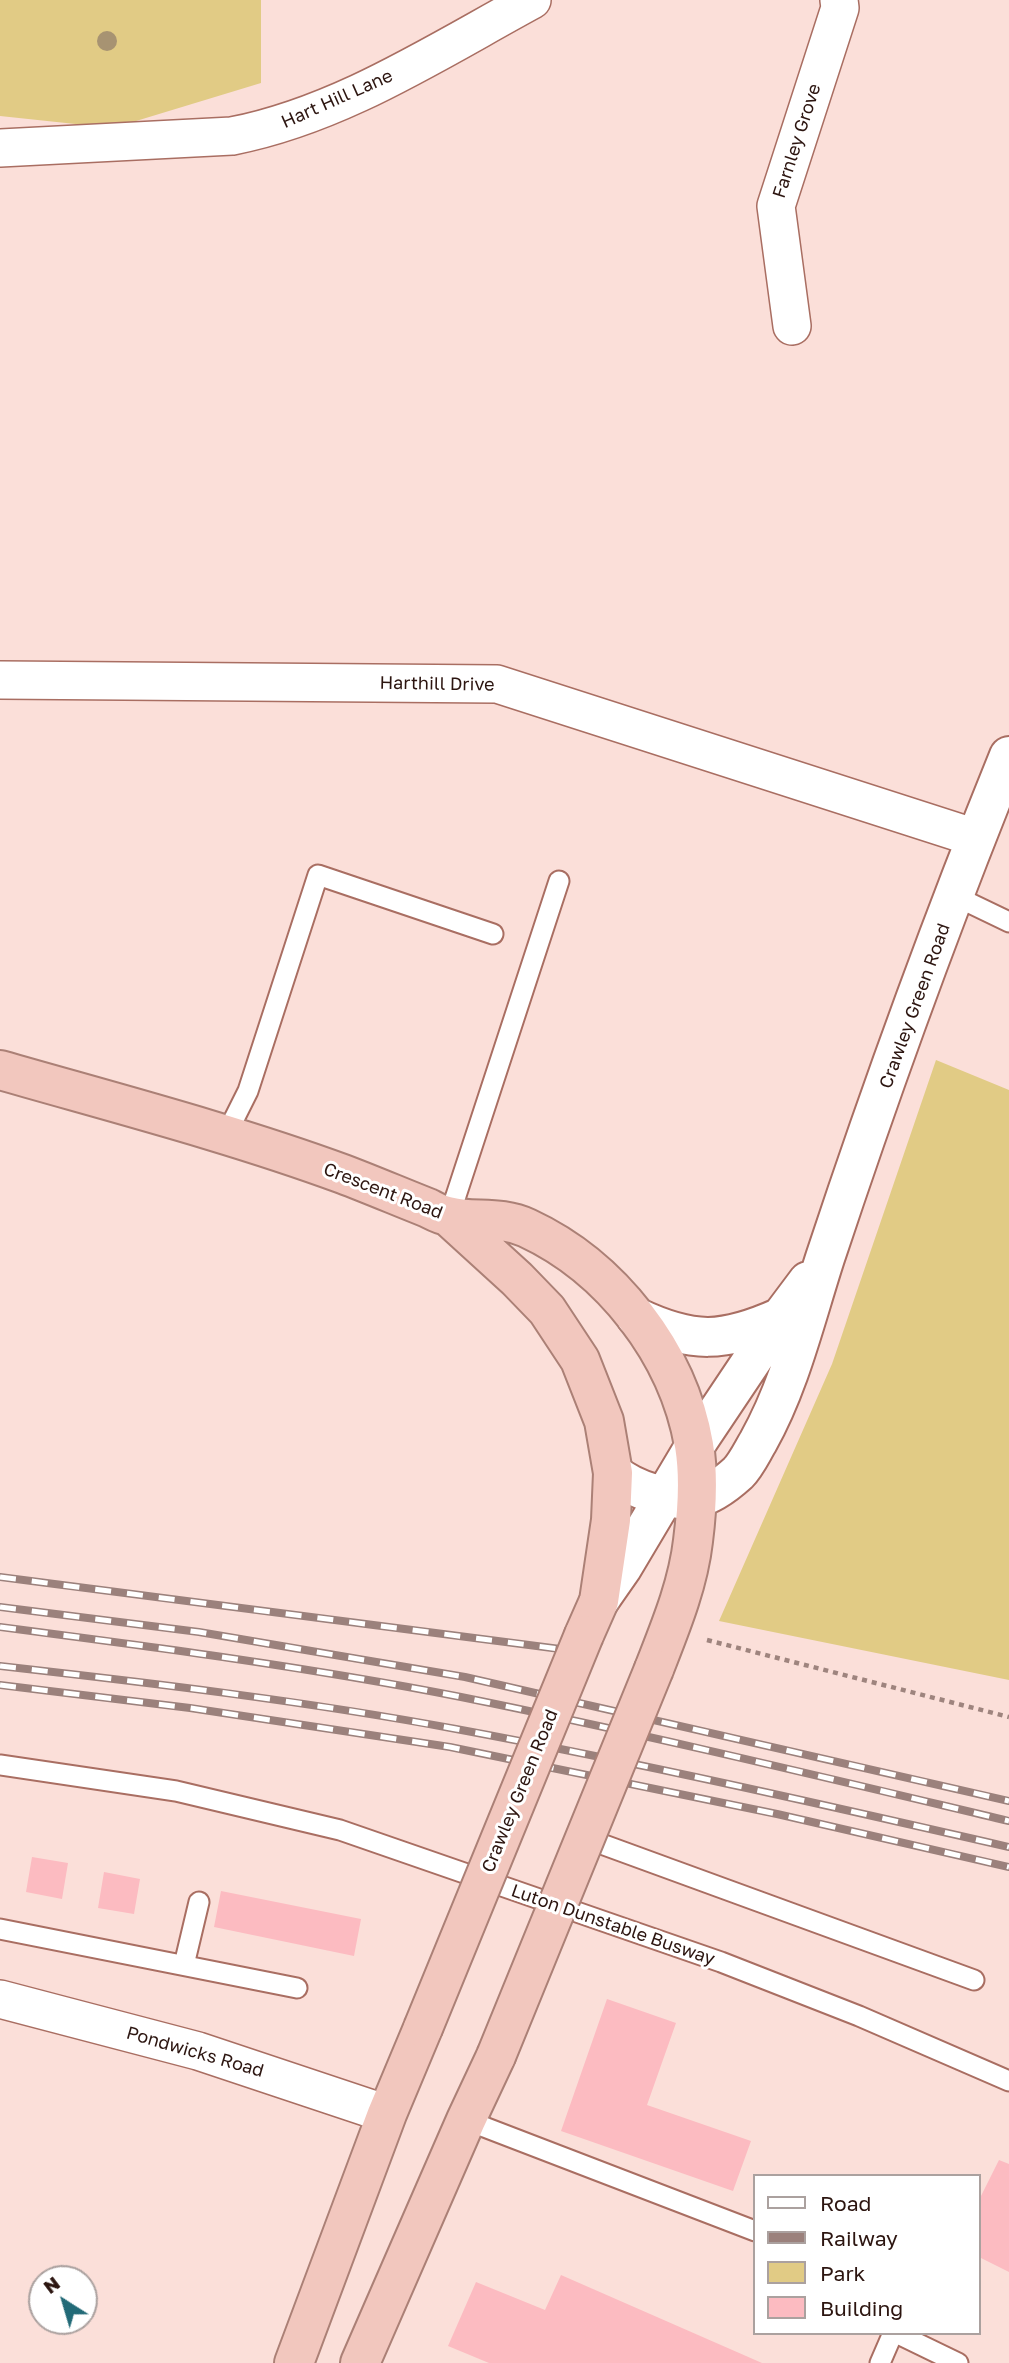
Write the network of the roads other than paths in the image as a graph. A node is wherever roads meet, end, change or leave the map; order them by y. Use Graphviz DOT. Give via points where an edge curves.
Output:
graph roads {
  1 [pos="532,0"];
  2 [pos="839,0"];
  3 [pos="0,148"];
  4 [pos="792,326"];
  5 [pos="0,680"];
  6 [pos="1009,756"];
  7 [pos="976,838"];
  8 [pos="559,881"];
  9 [pos="955,896"];
  10 [pos="1009,922"];
  11 [pos="493,934"];
  12 [pos="0,1070"];
  13 [pos="226,1135"];
  14 [pos="449,1217"];
  15 [pos="825,1258"];
  16 [pos="636,1317"];
  17 [pos="781,1317"];
  18 [pos="694,1447"];
  19 [pos="613,1473"];
  20 [pos="680,1497"];
  21 [pos="591,1618"];
  22 [pos="0,1765"];
  23 [pos="585,1838"];
  24 [pos="199,1902"];
  25 [pos="0,1929"];
  26 [pos="184,1965"];
  27 [pos="974,1980"];
  28 [pos="298,1988"];
  29 [pos="0,1999"];
  30 [pos="1009,2081"];
  31 [pos="387,2114"];
  32 [pos="466,2120"];
  33 [pos="754,2231"];
  34 [pos="894,2335"];
  35 [pos="899,2335"];
  36 [pos="294,2363"];
  37 [pos="360,2363"];
  38 [pos="880,2363"];
  39 [pos="958,2363"];
  1 -- 3 [label="street, Hart Hill Lane" via="399,72 267,129 232,136"];
  2 -- 4 [label="street, Farnley Grove" via="776,206"];
  5 -- 7 [label="street, Harthill Drive" via="497,684"];
  6 -- 7 [label="street, Crawley Green Road"];
  7 -- 9 [label="street, Crawley Green Road"];
  8 -- 14 [label="lane"];
  9 -- 10 [label="lane"];
  9 -- 15 [label="street, Crawley Green Road"];
  11 -- 13 [label="lane" via="318,875 248,1091"];
  12 -- 13 [label="highway, Crescent Road"];
  13 -- 14 [label="highway, Crescent Road" via="343,1174"];
  14 -- 16 [label="highway, Crescent Road" via="497,1219 525,1227 591,1270"];
  14 -- 19 [label="highway" via="517,1279 564,1333 594,1390"];
  15 -- 17 [label="street, Crawley Green Road"];
  15 -- 20 [label="street, Crawley Green Road" via="766,1428 739,1472 719,1488"];
  16 -- 17 [label="street, Crescent Road" via="665,1331 713,1337 733,1336"];
  16 -- 18 [label="highway" via="677,1389"];
  17 -- 18 [label="street, Crawley Green Road"];
  18 -- 20 [label="highway"];
  19 -- 20 [label="street" via="642,1490"];
  19 -- 21 [label="highway" via="611,1520"];
  20 -- 21 [label="street, Crawley Green Road" via="622,1569"];
  20 -- 23 [label="highway, bridge" via="693,1544 684,1585"];
  21 -- 31 [label="highway, Crawley Green Road, bridge"];
  22 -- 30 [label="lane, Luton Dunstable Busway" via="176,1791 340,1830 721,1962"];
  23 -- 27 [label="lane"];
  23 -- 32 [label="highway, bridge"];
  24 -- 26 [label="lane"];
  25 -- 26 [label="lane"];
  26 -- 28 [label="lane"];
  29 -- 31 [label="street, Pondwicks Road" via="198,2051"];
  31 -- 36 [label="highway, Crawley Green Road"];
  32 -- 33 [label="lane"];
  32 -- 37 [label="highway"];
  34 -- 38 [label="lane"];
  35 -- 39 [label="lane"];
}
